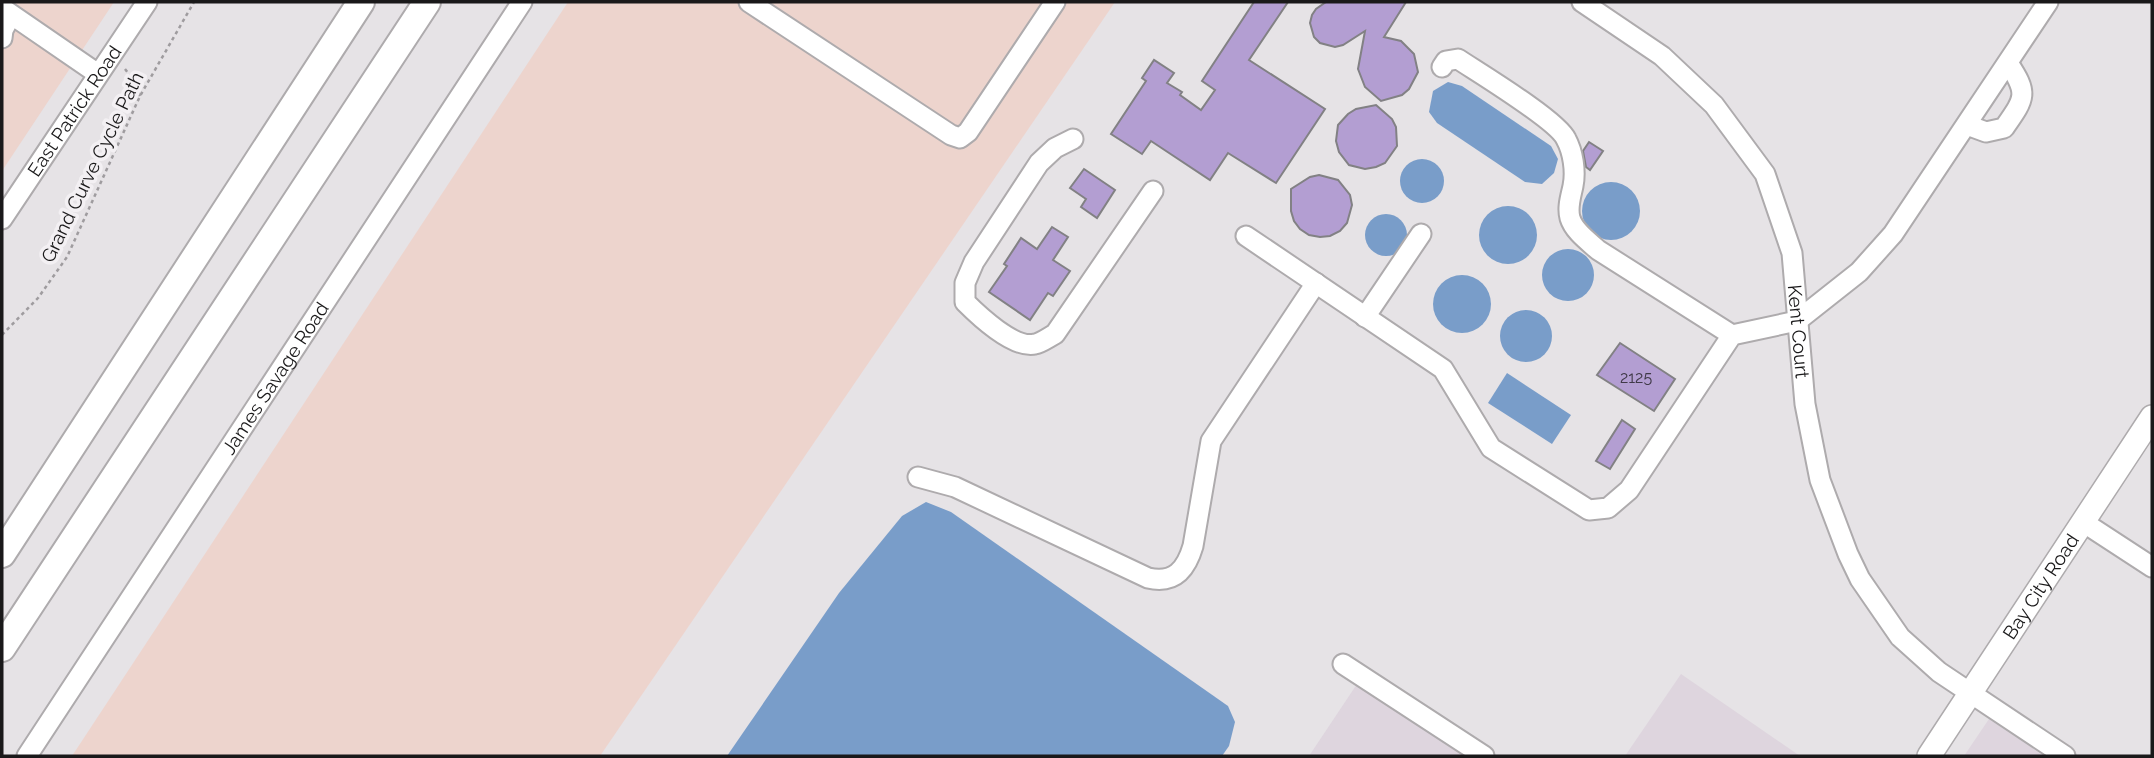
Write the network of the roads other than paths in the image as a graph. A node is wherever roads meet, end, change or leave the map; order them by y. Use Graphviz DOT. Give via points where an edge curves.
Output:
graph roads {
  1 [pos="147,2"];
  2 [pos="361,2"];
  3 [pos="427,2"];
  4 [pos="522,2"];
  5 [pos="749,2"];
  6 [pos="1055,2"];
  7 [pos="1582,2"];
  8 [pos="2048,2"];
  9 [pos="7,12"];
  10 [pos="2,38"];
  11 [pos="2008,63"];
  12 [pos="1442,67"];
  13 [pos="98,74"];
  14 [pos="1967,125"];
  15 [pos="1073,139"];
  16 [pos="1153,191"];
  17 [pos="2,219"];
  18 [pos="1421,234"];
  19 [pos="1246,236"];
  20 [pos="1316,283"];
  21 [pos="1365,317"];
  22 [pos="1797,321"];
  23 [pos="1732,335"];
  24 [pos="113,385"];
  25 [pos="2152,417"];
  26 [pos="918,477"];
  27 [pos="2083,522"];
  28 [pos="2,533"];
  29 [pos="2,554"];
  30 [pos="2152,567"];
  31 [pos="41,586"];
  32 [pos="2,648"];
  33 [pos="1343,664"];
  34 [pos="2,669"];
  35 [pos="1971,692"];
  36 [pos="27,756"];
  37 [pos="1484,756"];
  38 [pos="1929,756"];
  39 [pos="2065,756"];
  1 -- 13 [label="street, East Patrick Road"];
  2 -- 24 [label="highway"];
  3 -- 31 [label="highway"];
  4 -- 36 [label="street, James Savage Road"];
  5 -- 6 [label="street" via="960,138"];
  7 -- 22 [label="street, Kent Court" via="1662,56 1714,105 1765,174 1793,253"];
  8 -- 11 [label="street"];
  9 -- 10 [label="street"];
  9 -- 13 [label="street"];
  11 -- 14 [label="street"];
  11 -- 14 [label="street" via="2022,85 2020,105 2004,128 1986,132"];
  12 -- 23 [label="street" via="1446,61 1458,59 1549,121 1565,136 1573,158 1570,219 1581,235"];
  13 -- 17 [label="street, East Patrick Road"];
  14 -- 22 [label="street" via="1893,234 1858,272"];
  15 -- 16 [label="street" via="1039,163 974,262 965,283 965,302 980,318 1016,341 1034,345 1055,334"];
  18 -- 21 [label="street"];
  19 -- 20 [label="street"];
  20 -- 21 [label="street"];
  20 -- 26 [label="street" via="1211,441 1193,546 1189,561 1177,575 1160,581 1148,578 955,487"];
  21 -- 23 [label="street" via="1443,369 1491,448 1589,510 1608,508 1629,490"];
  22 -- 23 [label="street"];
  22 -- 35 [label="street, Kent Court" via="1819,480 1848,554 1900,637 1939,672"];
  24 -- 28 [label="highway"];
  24 -- 29 [label="highway"];
  25 -- 27 [label="main road, Bay City Road"];
  27 -- 30 [label="street"];
  27 -- 35 [label="main road, Bay City Road"];
  31 -- 32 [label="highway"];
  31 -- 34 [label="highway"];
  33 -- 37 [label="street"];
  35 -- 38 [label="main road, Bay City Road"];
  35 -- 39 [label="street, Kent Court"];
}
